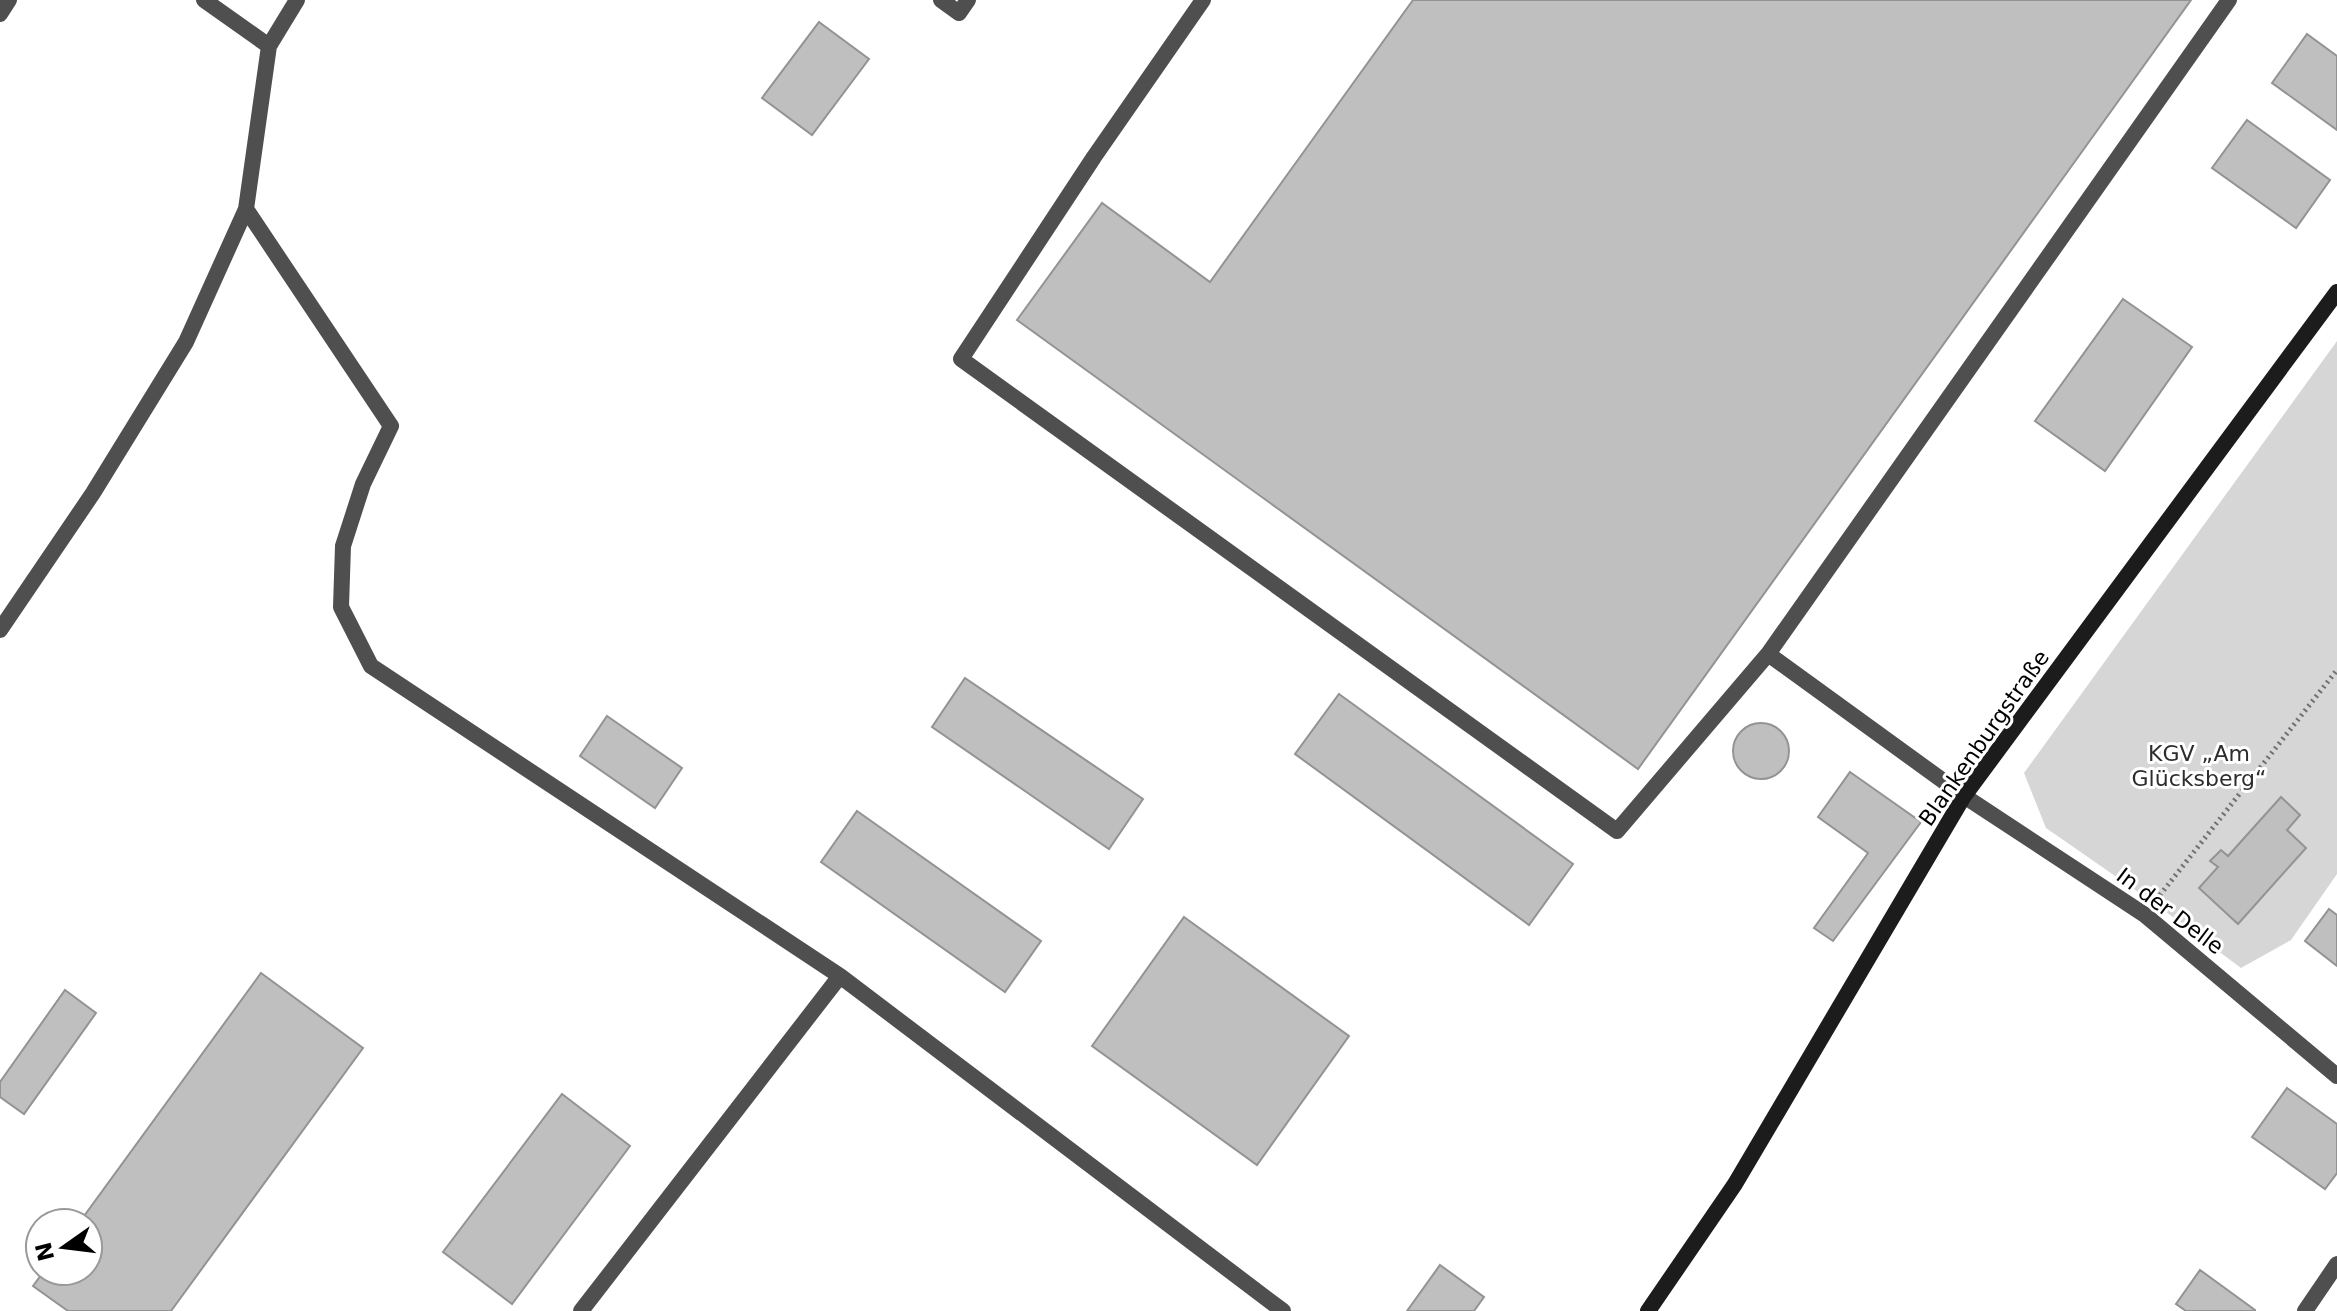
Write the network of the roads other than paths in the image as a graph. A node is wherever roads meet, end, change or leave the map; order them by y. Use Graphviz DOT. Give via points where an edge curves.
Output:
graph roads {
  1 [pos="9,0"];
  2 [pos="204,0"];
  3 [pos="297,0"];
  4 [pos="941,0"];
  5 [pos="968,0"];
  6 [pos="1203,0"];
  7 [pos="2229,0"];
  8 [pos="0,14"];
  9 [pos="269,46"];
  10 [pos="246,209"];
  11 [pos="2337,292"];
  12 [pos="0,630"];
  13 [pos="1768,654"];
  14 [pos="1964,796"];
  15 [pos="840,976"];
  16 [pos="2337,1076"];
  17 [pos="2337,1264"];
  18 [pos="1280,1310"];
  19 [pos="581,1311"];
  20 [pos="1648,1311"];
  21 [pos="2305,1311"];
  1 -- 8 [label="street"];
  2 -- 9 [label="street"];
  3 -- 9 [label="street"];
  4 -- 5 [label="street" via="959,13"];
  6 -- 13 [label="street" via="961,359 1617,831"];
  7 -- 13 [label="street"];
  9 -- 10 [label="street"];
  10 -- 12 [label="street" via="186,342"];
  10 -- 15 [label="street" via="391,426 363,484 343,546 341,607 371,666"];
  11 -- 14 [label="main road, Blankenburgstraße"];
  13 -- 14 [label="street, In der Delle"];
  14 -- 16 [label="street, In der Delle" via="2145,915"];
  14 -- 20 [label="main road, Blankenburgstraße" via="1735,1184"];
  15 -- 18 [label="street"];
  15 -- 19 [label="street"];
  17 -- 21 [label="street"];
}
